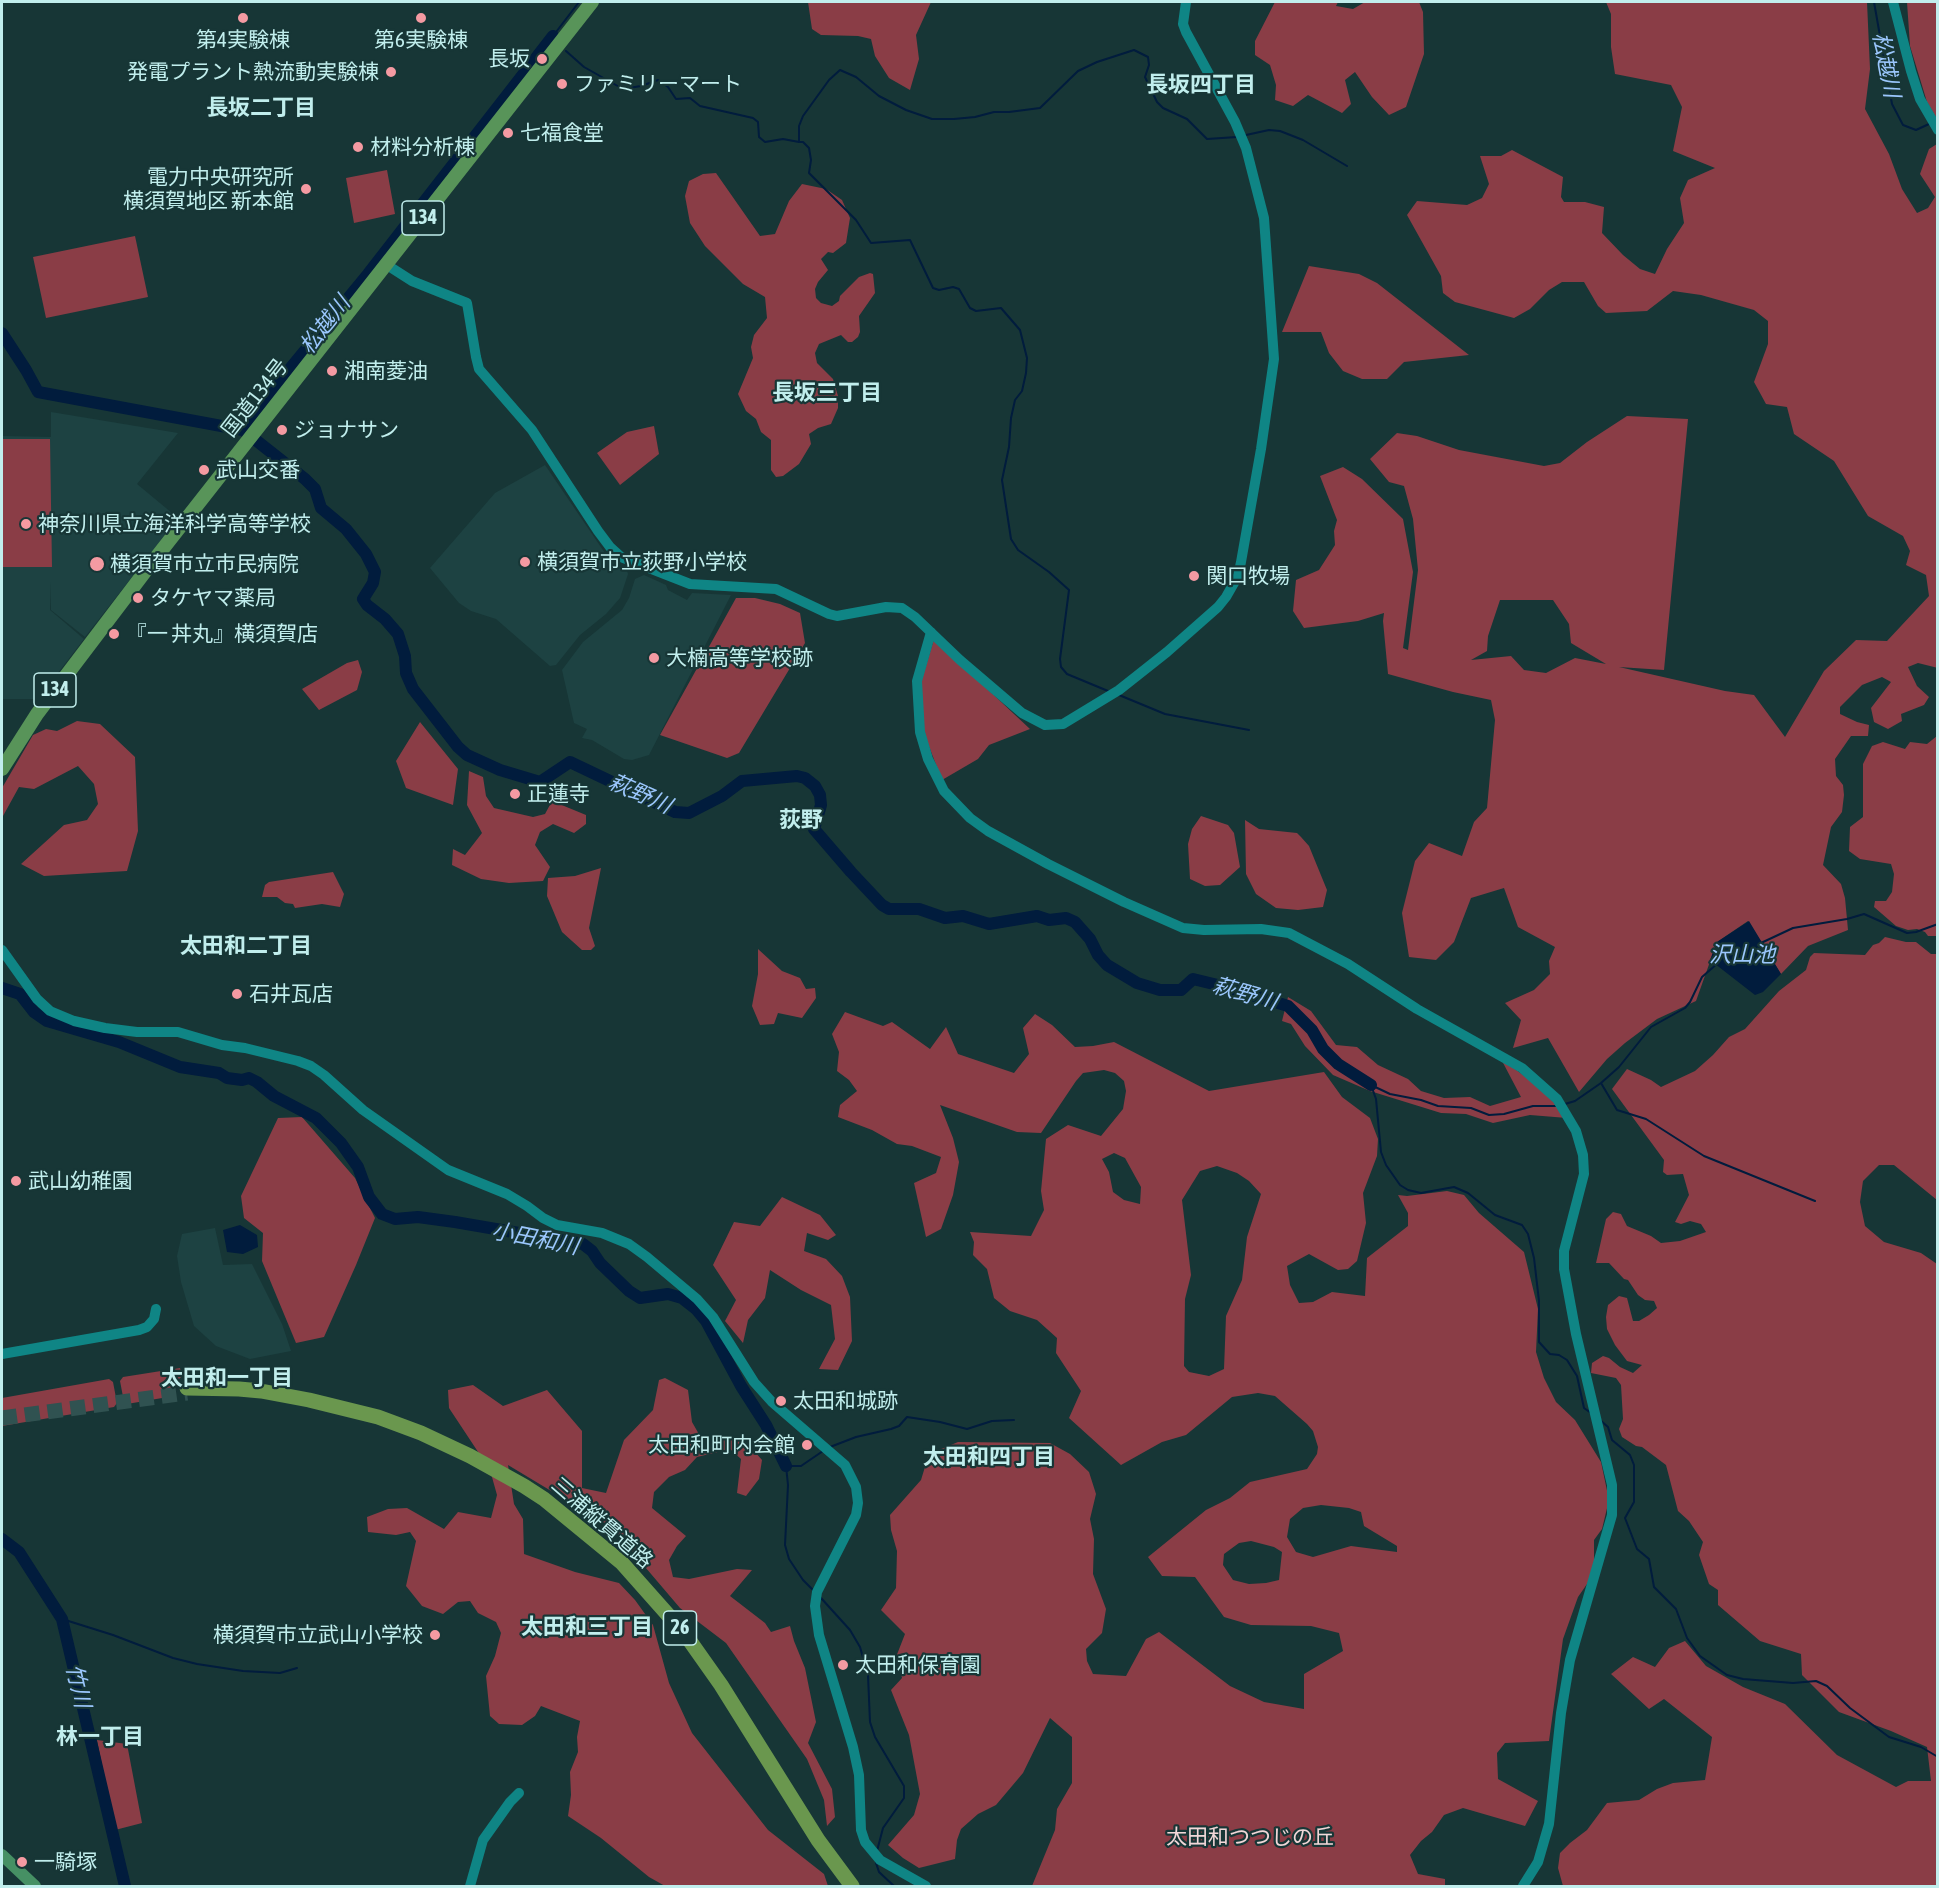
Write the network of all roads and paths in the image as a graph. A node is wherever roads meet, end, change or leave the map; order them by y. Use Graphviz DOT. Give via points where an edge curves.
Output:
graph roads {
  1 [pos="592,2"];
  2 [pos="1186,2"];
  3 [pos="1893,2"];
  4 [pos="1938,130"];
  5 [pos="387,265"];
  6 [pos="932,632"];
  7 [pos="2,769"];
  8 [pos="2,950"];
  9 [pos="156,1309"];
  10 [pos="2,1354"];
  11 [pos="187,1390"];
  12 [pos="436,1442"];
  13 [pos="519,1793"];
  14 [pos="2,1855"];
  15 [pos="35,1887"];
  16 [pos="470,1887"];
  17 [pos="847,1887"];
  18 [pos="852,1887"];
  19 [pos="926,1887"];
  20 [pos="1523,1887"];
  1 -- 5 [label="highway, 国道134号 / 134"];
  2 -- 6 [label="street" via="1185,32 1246,148 1267,242 1274,359 1238,576 1218,607 1167,652 1070,721 1054,725 1022,713"];
  3 -- 4 [label="street" via="1917,90"];
  5 -- 6 [label="street" via="412,281 467,303 479,369 532,430 598,531 621,557 690,584 776,589 837,616 902,608"];
  5 -- 7 [label="highway, 国道134号 / 134" via="145,572 37,714"];
  6 -- 20 [label="street" via="917,681 920,732 944,791 969,818 1048,864 1183,928 1289,933 1522,1068 1557,1099 1570,1118 1583,1155 1584,1174 1564,1251 1564,1269 1612,1485 1612,1515 1570,1660 1549,1824 1538,1862"];
  8 -- 19 [label="street" via="50,1011 74,1021 137,1032 178,1032 311,1066 448,1170 507,1194 557,1225 602,1233 629,1244 697,1299 754,1382 845,1465 856,1487 856,1515 817,1592 819,1635 853,1747 865,1842 880,1860"];
  9 -- 10 [label="street" via="154,1319 139,1330"];
  11 -- 12 [label="highway, 三浦縦貫道路 / 26" via="250,1390 332,1407 392,1422"];
  12 -- 17 [label="highway, 三浦縦貫道路 / 26" via="513,1488 645,1594 708,1672 805,1828"];
  12 -- 18 [label="highway, 三浦縦貫道路 / 26" via="524,1486 629,1570 706,1663"];
  13 -- 16 [label="street" via="483,1840"];
  14 -- 15 [label="main road"];
}
